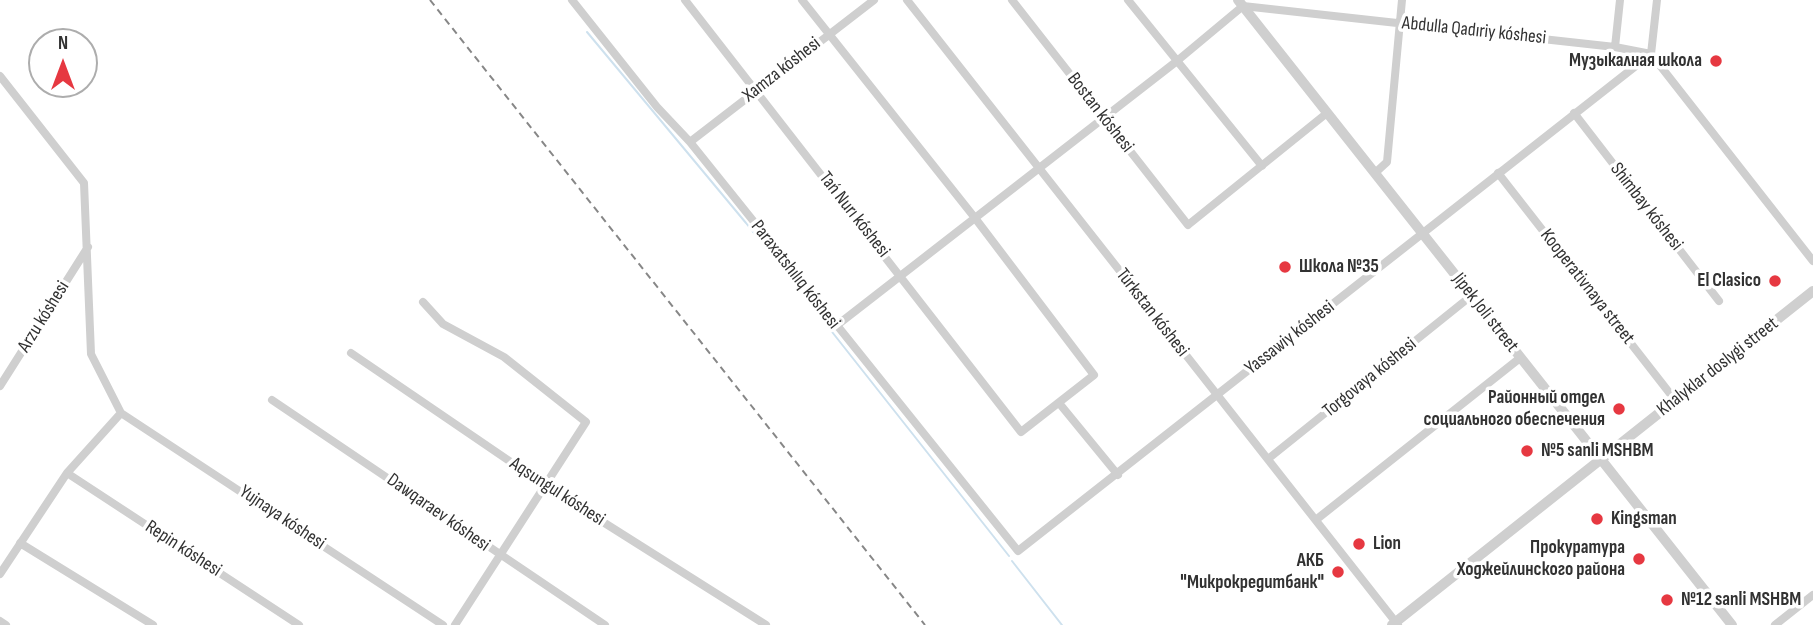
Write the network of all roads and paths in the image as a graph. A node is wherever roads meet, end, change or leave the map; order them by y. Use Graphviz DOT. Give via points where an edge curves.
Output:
graph roads {
  1 [pos="572,0"];
  2 [pos="685,0"];
  3 [pos="802,0"];
  4 [pos="874,0"];
  5 [pos="907,0"];
  6 [pos="1012,0"];
  7 [pos="1128,0"];
  8 [pos="1402,0"];
  9 [pos="1620,0"];
  10 [pos="1657,0"];
  11 [pos="1240,3"];
  12 [pos="1399,23"];
  13 [pos="829,34"];
  14 [pos="1615,47"];
  15 [pos="1651,54"];
  16 [pos="1177,61"];
  17 [pos="0,76"];
  18 [pos="755,90"];
  19 [pos="1327,113"];
  20 [pos="1574,113"];
  21 [pos="1104,118"];
  22 [pos="690,142"];
  23 [pos="1262,166"];
  24 [pos="1040,168"];
  25 [pos="1375,173"];
  26 [pos="1498,173"];
  27 [pos="975,218"];
  28 [pos="1422,233"];
  29 [pos="89,247"];
  30 [pos="1813,261"];
  31 [pos="901,276"];
  32 [pos="1813,291"];
  33 [pos="1471,296"];
  34 [pos="1719,301"];
  35 [pos="423,302"];
  36 [pos="836,326"];
  37 [pos="351,353"];
  38 [pos="1520,358"];
  39 [pos="0,386"];
  40 [pos="1216,397"];
  41 [pos="272,400"];
  42 [pos="1675,400"];
  43 [pos="1059,403"];
  44 [pos="121,413"];
  45 [pos="1268,459"];
  46 [pos="1601,459"];
  47 [pos="67,473"];
  48 [pos="1118,475"];
  49 [pos="546,486"];
  50 [pos="1317,519"];
  51 [pos="20,543"];
  52 [pos="1018,551"];
  53 [pos="500,556"];
  54 [pos="0,574"];
  55 [pos="1813,594"];
  56 [pos="0,621"];
  57 [pos="1395,624"];
  58 [pos="6,625"];
  59 [pos="153,625"];
  60 [pos="299,625"];
  61 [pos="443,625"];
  62 [pos="455,625"];
  63 [pos="605,625"];
  64 [pos="766,625"];
  65 [pos="1732,625"];
  66 [pos="1775,625"];
  1 -- 22 [label="street, Paraxatshılıq kóshesi"];
  2 -- 18 [label="street, Tań Nurı kóshesi"];
  3 -- 13 [label="street"];
  4 -- 13 [label="street, Xamza kóshesi"];
  5 -- 24 [label="street, Túrkstan kóshesi"];
  6 -- 21 [label="street, Bostan kóshesi"];
  7 -- 16 [label="street"];
  8 -- 12 [label="street"];
  9 -- 14 [label="street"];
  10 -- 15 [label="street"];
  11 -- 12 [label="street, Abdulla Qadıriy kóshesi"];
  11 -- 16 [label="street"];
  11 -- 19 [label="street, Jipek Joli street"];
  12 -- 14 [label="street, Abdulla Qadıriy kóshesi"];
  12 -- 25 [label="street" via="1387,162"];
  13 -- 18 [label="street, Xamza kóshesi"];
  13 -- 27 [label="street"];
  14 -- 15 [label="street, Abdulla Qadıriy kóshesi"];
  15 -- 20 [label="street, Yassawiy kóshesi"];
  15 -- 30 [label="street"];
  16 -- 21 [label="street"];
  16 -- 23 [label="street"];
  17 -- 29 [label="street" via="84,183"];
  18 -- 22 [label="street, Xamza kóshesi"];
  18 -- 31 [label="street, Tań Nurı kóshesi"];
  19 -- 23 [label="street"];
  19 -- 25 [label="street, Jipek Joli street"];
  20 -- 26 [label="street, Yassawiy kóshesi"];
  20 -- 34 [label="street, Shimbay kóshesi"];
  21 -- 23 [label="street, Bostan kóshesi" via="1188,225"];
  21 -- 24 [label="street"];
  22 -- 36 [label="street, Paraxatshılıq kóshesi"];
  24 -- 27 [label="street"];
  24 -- 40 [label="street, Túrkstan kóshesi"];
  25 -- 28 [label="street, Jipek Joli street"];
  26 -- 28 [label="street, Yassawiy kóshesi"];
  26 -- 42 [label="street, Kooperativnaya street"];
  27 -- 31 [label="street"];
  27 -- 43 [label="street" via="1094,375"];
  28 -- 33 [label="street, Jipek Joli street"];
  28 -- 40 [label="street, Yassawiy kóshesi"];
  29 -- 39 [label="street, Arzu kóshesi"];
  29 -- 44 [label="street" via="91,354"];
  31 -- 36 [label="street"];
  31 -- 43 [label="street, Tań Nurı kóshesi" via="1021,432"];
  32 -- 42 [label="street, Khalyklar doslygi street"];
  33 -- 38 [label="street, Jipek Joli street"];
  33 -- 45 [label="street, Torgovaya kóshesi"];
  35 -- 49 [label="street" via="443,324 504,357 586,422"];
  36 -- 52 [label="street, Paraxatshılıq kóshesi"];
  37 -- 49 [label="street, Aqsungul kóshesi"];
  38 -- 46 [label="street, Jipek Joli street"];
  38 -- 50 [label="street"];
  40 -- 45 [label="street, Túrkstan kóshesi"];
  40 -- 48 [label="street, Yassawiy kóshesi"];
  41 -- 53 [label="street, Dawqaraev kóshesi"];
  42 -- 46 [label="street, Khalyklar doslygi street"];
  43 -- 48 [label="street"];
  44 -- 47 [label="street"];
  44 -- 61 [label="street, Yujnaya kóshesi"];
  45 -- 50 [label="street, Túrkstan kóshesi"];
  46 -- 57 [label="street, Khalyklar doslygi street"];
  46 -- 65 [label="street, Jipek Joli street"];
  47 -- 51 [label="street"];
  47 -- 60 [label="street, Repin kóshesi"];
  48 -- 52 [label="street, Yassawiy kóshesi"];
  49 -- 53 [label="street"];
  49 -- 64 [label="street, Aqsungul kóshesi"];
  50 -- 57 [label="street, Túrkstan kóshesi"];
  51 -- 54 [label="street"];
  51 -- 59 [label="street"];
  53 -- 62 [label="street"];
  53 -- 63 [label="street, Dawqaraev kóshesi"];
  55 -- 66 [label="street"];
  56 -- 58 [label="street"];
}
